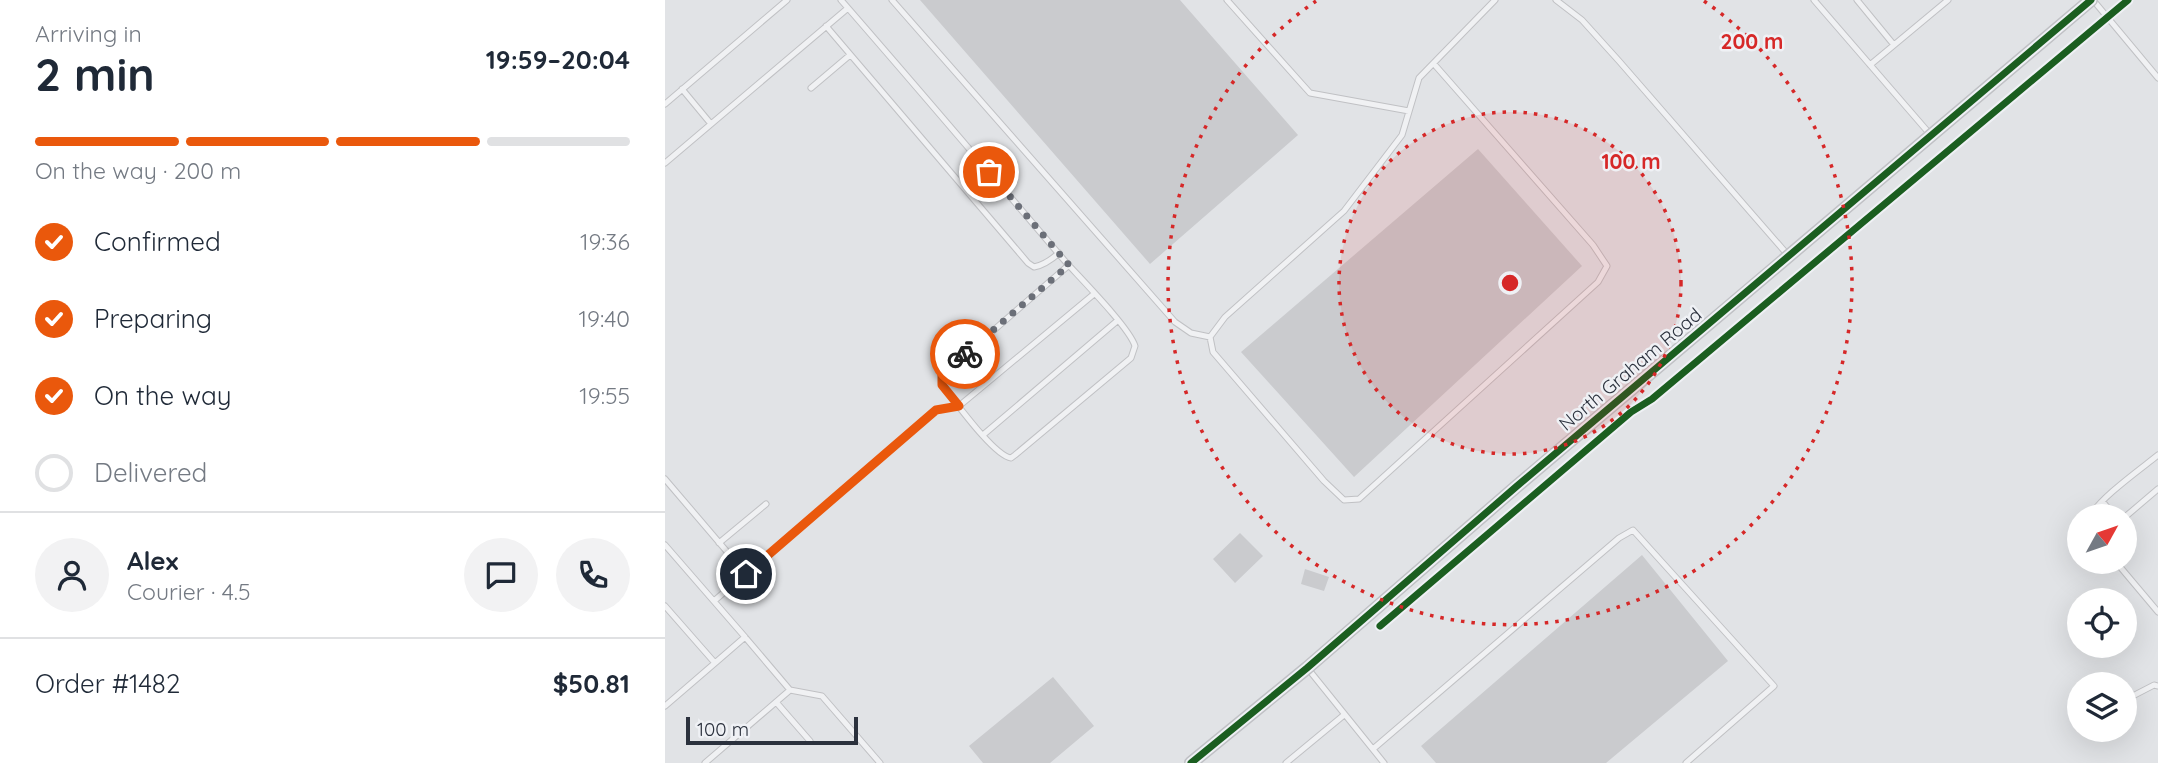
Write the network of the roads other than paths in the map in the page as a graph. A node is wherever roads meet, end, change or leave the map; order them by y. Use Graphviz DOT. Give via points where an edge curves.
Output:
graph roads {
  1 [pos="787,0"];
  2 [pos="841,0"];
  3 [pos="891,0"];
  4 [pos="1227,0"];
  5 [pos="1495,0"];
  6 [pos="1556,0"];
  7 [pos="1814,0"];
  8 [pos="1857,0"];
  9 [pos="1948,0"];
  10 [pos="2092,0"];
  11 [pos="848,8"];
  12 [pos="826,26"];
  13 [pos="1894,45"];
  14 [pos="851,55"];
  15 [pos="1434,64"];
  16 [pos="1870,65"];
  17 [pos="2158,78"];
  18 [pos="811,88"];
  19 [pos="683,89"];
  20 [pos="665,104"];
  21 [pos="1409,111"];
  22 [pos="711,124"];
  23 [pos="1931,136"];
  24 [pos="665,163"];
  25 [pos="1059,253"];
  26 [pos="1789,256"];
  27 [pos="1069,265"];
  28 [pos="1094,294"];
  29 [pos="1117,321"];
  30 [pos="1210,337"];
  31 [pos="959,406"];
  32 [pos="983,435"];
  33 [pos="2158,455"];
  34 [pos="665,480"];
  35 [pos="2158,489"];
  36 [pos="2103,502"];
  37 [pos="766,504"];
  38 [pos="2137,507"];
  39 [pos="719,543"];
  40 [pos="665,545"];
  41 [pos="746,574"];
  42 [pos="2126,574"];
  43 [pos="714,601"];
  44 [pos="665,606"];
  45 [pos="2158,612"];
  46 [pos="744,637"];
  47 [pos="715,663"];
  48 [pos="1307,668"];
  49 [pos="2158,686"];
  50 [pos="790,690"];
  51 [pos="2137,694"];
  52 [pos="776,702"];
  53 [pos="665,706"];
  54 [pos="1344,715"];
  55 [pos="810,741"];
  56 [pos="1373,749"];
  57 [pos="705,763"];
  58 [pos="880,763"];
  59 [pos="1191,763"];
  60 [pos="1286,763"];
  61 [pos="1384,763"];
  62 [pos="1686,763"];
  1 -- 19 [label="lane"];
  2 -- 11 [label="lane"];
  3 -- 30 [label="lane" via="1175,322 1191,333"];
  4 -- 21 [label="lane" via="1310,93"];
  5 -- 15 [label="lane"];
  6 -- 26 [label="lane" via="1582,20"];
  7 -- 16 [label="lane"];
  8 -- 13 [label="lane"];
  9 -- 13 [label="lane"];
  10 -- 17 [label="lane"];
  10 -- 23 [label="street, North Graham Road"];
  11 -- 12 [label="lane"];
  11 -- 25 [label="lane"];
  12 -- 14 [label="lane"];
  12 -- 22 [label="lane"];
  13 -- 16 [label="lane"];
  14 -- 18 [label="lane"];
  14 -- 25 [label="lane" via="1027,263 1039,266"];
  15 -- 21 [label="lane" via="1419,78"];
  15 -- 30 [label="lane" via="1593,245 1607,266 1598,282 1359,499 1344,500 1324,481 1213,352"];
  16 -- 23 [label="lane"];
  19 -- 20 [label="lane"];
  19 -- 22 [label="lane"];
  21 -- 30 [label="lane" via="1402,135 1344,211 1225,317"];
  22 -- 24 [label="lane"];
  23 -- 26 [label="street, North Graham Road"];
  25 -- 27 [label="lane"];
  26 -- 48 [label="street, North Graham Road"];
  27 -- 28 [label="lane"];
  27 -- 31 [label="lane" via="942,375 942,385"];
  28 -- 29 [label="lane"];
  28 -- 31 [label="lane"];
  29 -- 32 [label="lane"];
  29 -- 32 [label="lane" via="1135,346 1131,358 1110,376 1011,458"];
  31 -- 32 [label="lane"];
  31 -- 41 [label="lane" via="936,410"];
  33 -- 36 [label="lane"];
  34 -- 39 [label="lane"];
  35 -- 38 [label="lane"];
  37 -- 39 [label="lane"];
  39 -- 41 [label="lane"];
  40 -- 43 [label="lane"];
  41 -- 43 [label="lane"];
  42 -- 45 [label="lane"];
  43 -- 46 [label="lane"];
  44 -- 47 [label="lane"];
  46 -- 47 [label="lane"];
  46 -- 50 [label="lane"];
  47 -- 53 [label="lane"];
  48 -- 54 [label="lane"];
  48 -- 59 [label="street, North Graham Road"];
  49 -- 51 [label="lane"];
  50 -- 52 [label="lane"];
  50 -- 58 [label="lane" via="822,696"];
  52 -- 55 [label="lane"];
  52 -- 57 [label="lane"];
  54 -- 56 [label="lane"];
  54 -- 60 [label="lane"];
  56 -- 61 [label="lane"];
  56 -- 62 [label="lane" via="1633,530 1774,686"];
}
